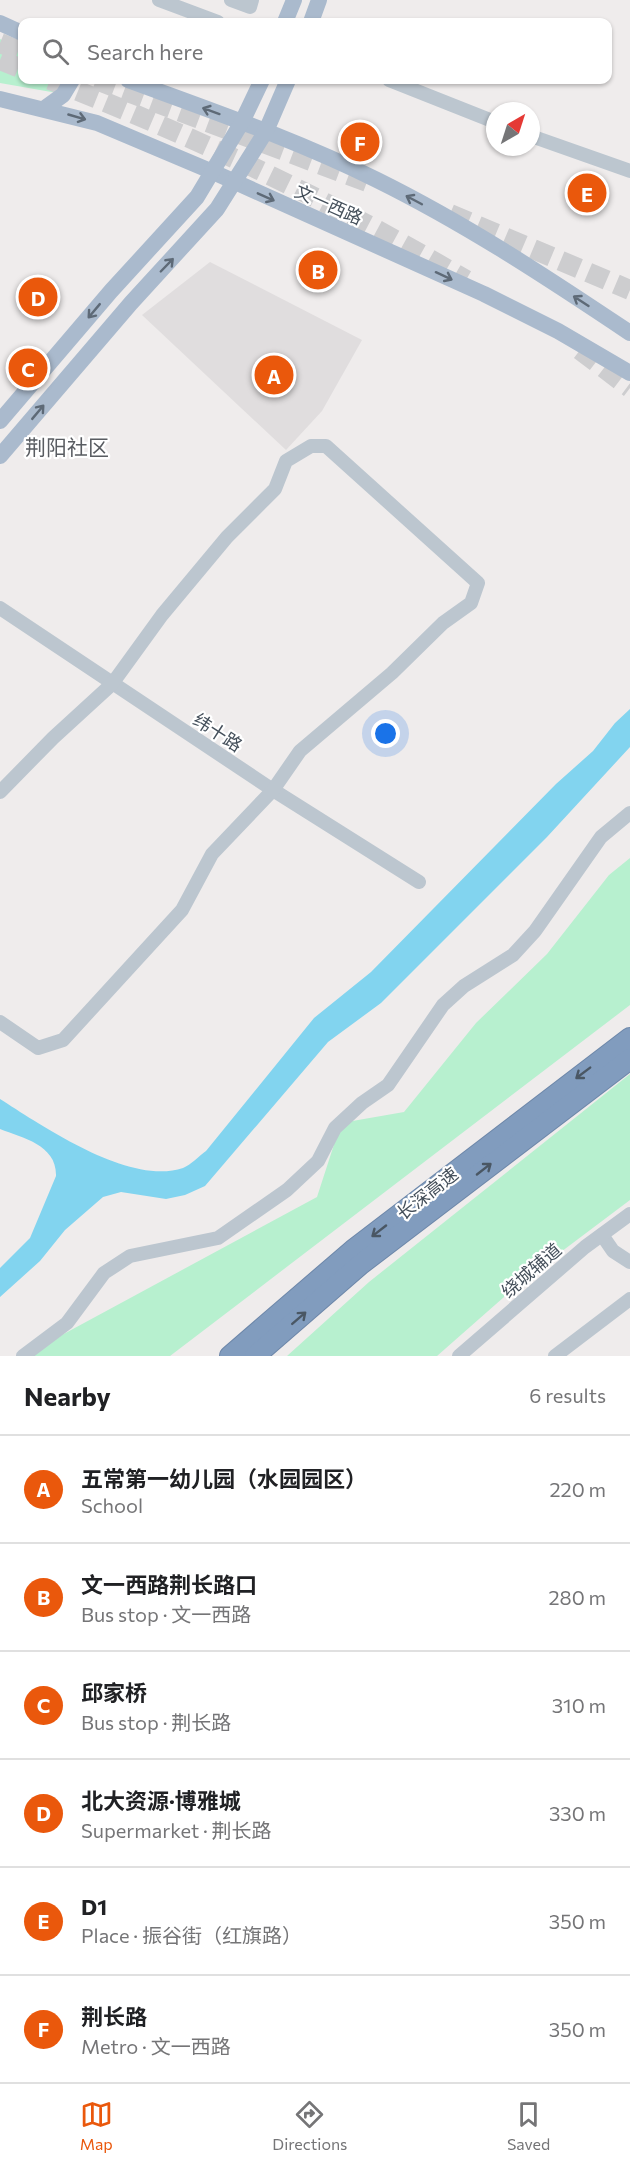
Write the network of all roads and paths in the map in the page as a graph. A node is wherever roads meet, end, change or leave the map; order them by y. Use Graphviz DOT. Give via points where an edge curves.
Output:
graph roads {
  1 [pos="159,0"];
  2 [pos="231,0"];
  3 [pos="252,0"];
  4 [pos="294,0"];
  5 [pos="319,0"];
  6 [pos="207,18"];
  7 [pos="287,18"];
  8 [pos="312,18"];
  9 [pos="0,22"];
  10 [pos="18,31"];
  11 [pos="70,84"];
  12 [pos="139,84"];
  13 [pos="260,84"];
  14 [pos="286,84"];
  15 [pos="399,84"];
  16 [pos="0,99"];
  17 [pos="45,108"];
  18 [pos="486,118"];
  19 [pos="242,122"];
  20 [pos="266,131"];
  21 [pos="540,139"];
  22 [pos="630,171"];
  23 [pos="213,172"];
  24 [pos="236,183"];
  25 [pos="630,333"];
  26 [pos="630,374"];
  27 [pos="0,421"];
  28 [pos="0,456"];
  29 [pos="0,608"];
  30 [pos="112,684"];
  31 [pos="273,790"];
  32 [pos="0,792"];
  33 [pos="630,813"];
  34 [pos="419,882"];
  35 [pos="0,1022"];
  36 [pos="630,1038"];
  37 [pos="630,1059"];
  38 [pos="630,1214"];
  39 [pos="602,1235"];
  40 [pos="630,1262"];
  41 [pos="630,1299"];
  42 [pos="276,1314"];
  43 [pos="23,1356"];
  44 [pos="220,1356"];
  45 [pos="230,1356"];
  46 [pos="255,1356"];
  47 [pos="459,1356"];
  48 [pos="555,1356"];
  1 -- 6 [label="street"];
  2 -- 3 [label="street" via="250,7"];
  4 -- 7 [label="main road"];
  5 -- 8 [label="main road"];
  9 -- 10 [label="main road"];
  11 -- 17 [label="main road" via="63,95"];
  19 -- 12 [label="main road, one-way"];
  13 -- 19 [label="main road"];
  14 -- 20 [label="main road"];
  15 -- 18 [label="street"];
  16 -- 17 [label="main road, 文一西路"];
  17 -- 23 [label="main road, 文一西路, one-way" via="98,123"];
  19 -- 20 [label="main road"];
  19 -- 23 [label="main road"];
  20 -- 24 [label="main road"];
  25 -- 20 [label="main road, one-way" via="459,224 376,180"];
  21 -- 22 [label="street"];
  23 -- 24 [label="main road, 文一西路"];
  23 -- 27 [label="main road, one-way" via="178,220 111,291"];
  24 -- 26 [label="main road, 文一西路, one-way" via="484,294 558,331"];
  28 -- 24 [label="main road, one-way" via="131,303 198,233"];
  29 -- 30 [label="street, 纬十路"];
  30 -- 31 [label="street, 纬十路"];
  30 -- 31 [label="street" via="176,597 275,489 286,461 311,446 326,446 478,583 471,603 443,623 392,673 300,751"];
  30 -- 32 [label="street"];
  31 -- 34 [label="street, 纬十路"];
  31 -- 35 [label="street" via="212,854 182,910 63,1040 38,1048"];
  33 -- 43 [label="street" via="601,837 536,931 513,955 464,986 443,1005 388,1085 335,1128 318,1161 287,1191 218,1238 130,1256 104,1273 67,1323"];
  36 -- 42 [label="highway, 长深高速, one-way" via="353,1250"];
  46 -- 37 [label="highway, 长深高速, one-way" via="361,1264"];
  38 -- 39 [label="street, 绕城辅道"];
  39 -- 40 [label="street" via="613,1251"];
  39 -- 47 [label="street, 绕城辅道"];
  41 -- 48 [label="street"];
  42 -- 44 [label="highway"];
  42 -- 45 [label="highway, 长深高速"];
}
